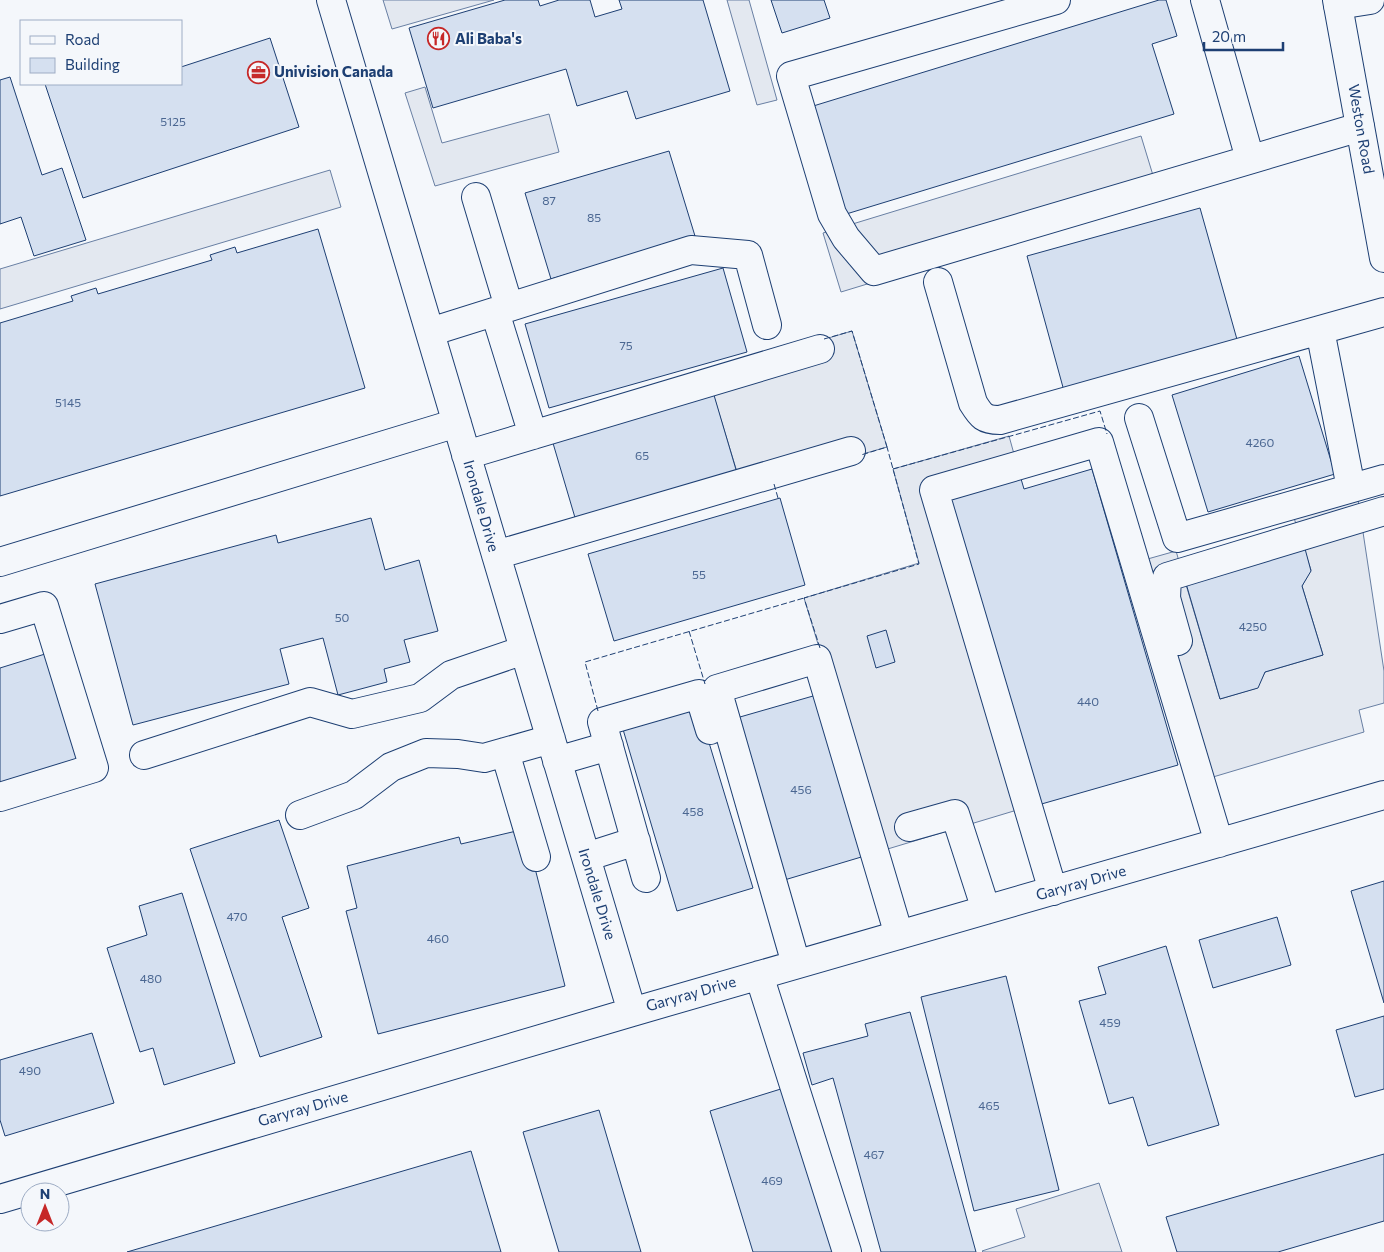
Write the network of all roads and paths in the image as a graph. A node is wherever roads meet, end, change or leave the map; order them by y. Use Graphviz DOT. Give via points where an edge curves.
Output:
graph roads {
  1 [pos="331,0"];
  2 [pos="1056,0"];
  3 [pos="1205,0"];
  4 [pos="1370,0"];
  5 [pos="1338,3"];
  6 [pos="1360,127"];
  7 [pos="1250,160"];
  8 [pos="476,197"];
  9 [pos="1382,241"];
  10 [pos="938,282"];
  11 [pos="502,309"];
  12 [pos="1384,312"];
  13 [pos="767,325"];
  14 [pos="1320,330"];
  15 [pos="430,332"];
  16 [pos="820,349"];
  17 [pos="1139,418"];
  18 [pos="457,423"];
  19 [pos="533,435"];
  20 [pos="851,450"];
  21 [pos="466,455"];
  22 [pos="1384,479"];
  23 [pos="1351,488"];
  24 [pos="1384,511"];
  25 [pos="496,555"];
  26 [pos="0,562"];
  27 [pos="0,618"];
  28 [pos="524,650"];
  29 [pos="608,746"];
  30 [pos="554,750"];
  31 [pos="505,752"];
  32 [pos="144,755"];
  33 [pos="1384,796"];
  34 [pos="0,797"];
  35 [pos="300,816"];
  36 [pos="909,827"];
  37 [pos="636,840"];
  38 [pos="1227,840"];
  39 [pos="746,850"];
  40 [pos="536,857"];
  41 [pos="586,857"];
  42 [pos="646,878"];
  43 [pos="1053,891"];
  44 [pos="986,910"];
  45 [pos="899,935"];
  46 [pos="796,964"];
  47 [pos="759,975"];
  48 [pos="632,1012"];
  49 [pos="0,1198"];
  50 [pos="847,1252"];
  1 -- 15 [label="street, Irondale Drive"];
  2 -- 7 [label="street" via="791,76 832,214 846,238 874,271"];
  3 -- 7 [label="street"];
  4 -- 5 [label="street"];
  5 -- 6 [label="street, Weston Road"];
  6 -- 7 [label="street"];
  6 -- 9 [label="street, Weston Road"];
  8 -- 11 [label="street"];
  10 -- 14 [label="street" via="973,403 980,414 990,420 1000,420"];
  11 -- 13 [label="street" via="691,250 748,255"];
  11 -- 15 [label="street"];
  11 -- 19 [label="street"];
  12 -- 14 [label="street"];
  14 -- 23 [label="street"];
  15 -- 18 [label="street, Irondale Drive"];
  16 -- 19 [label="street"];
  17 -- 23 [label="street" via="1177,538"];
  18 -- 21 [label="street, Irondale Drive"];
  18 -- 26 [label="street"];
  19 -- 21 [label="street"];
  20 -- 25 [label="street"];
  21 -- 25 [label="street, Irondale Drive"];
  22 -- 23 [label="street"];
  24 -- 38 [label="street" via="1167,577 1165,590 1169,610"];
  25 -- 28 [label="street, Irondale Drive"];
  27 -- 34 [label="street" via="44,606 94,768"];
  28 -- 30 [label="street, Irondale Drive"];
  28 -- 32 [label="street" via="451,675 420,698 352,714 310,702"];
  29 -- 30 [label="street"];
  29 -- 37 [label="street"];
  29 -- 39 [label="street" via="602,722 699,694"];
  30 -- 31 [label="street"];
  30 -- 41 [label="street, Irondale Drive"];
  31 -- 35 [label="street" via="484,758 426,754 391,767 354,795"];
  31 -- 40 [label="street"];
  33 -- 38 [label="street, Garyray Drive"];
  36 -- 44 [label="street" via="956,814"];
  37 -- 41 [label="street"];
  37 -- 42 [label="street"];
  38 -- 43 [label="street, Garyray Drive"];
  38 -- 43 [label="street" via="1098,442 1089,444 934,490"];
  41 -- 48 [label="street, Irondale Drive"];
  43 -- 44 [label="street, Garyray Drive"];
  44 -- 45 [label="street, Garyray Drive"];
  45 -- 46 [label="street, Garyray Drive"];
  45 -- 46 [label="street" via="817,659 718,689"];
  46 -- 47 [label="street, Garyray Drive"];
  47 -- 48 [label="street, Garyray Drive"];
  47 -- 50 [label="street"];
  48 -- 49 [label="street, Garyray Drive"];
}
